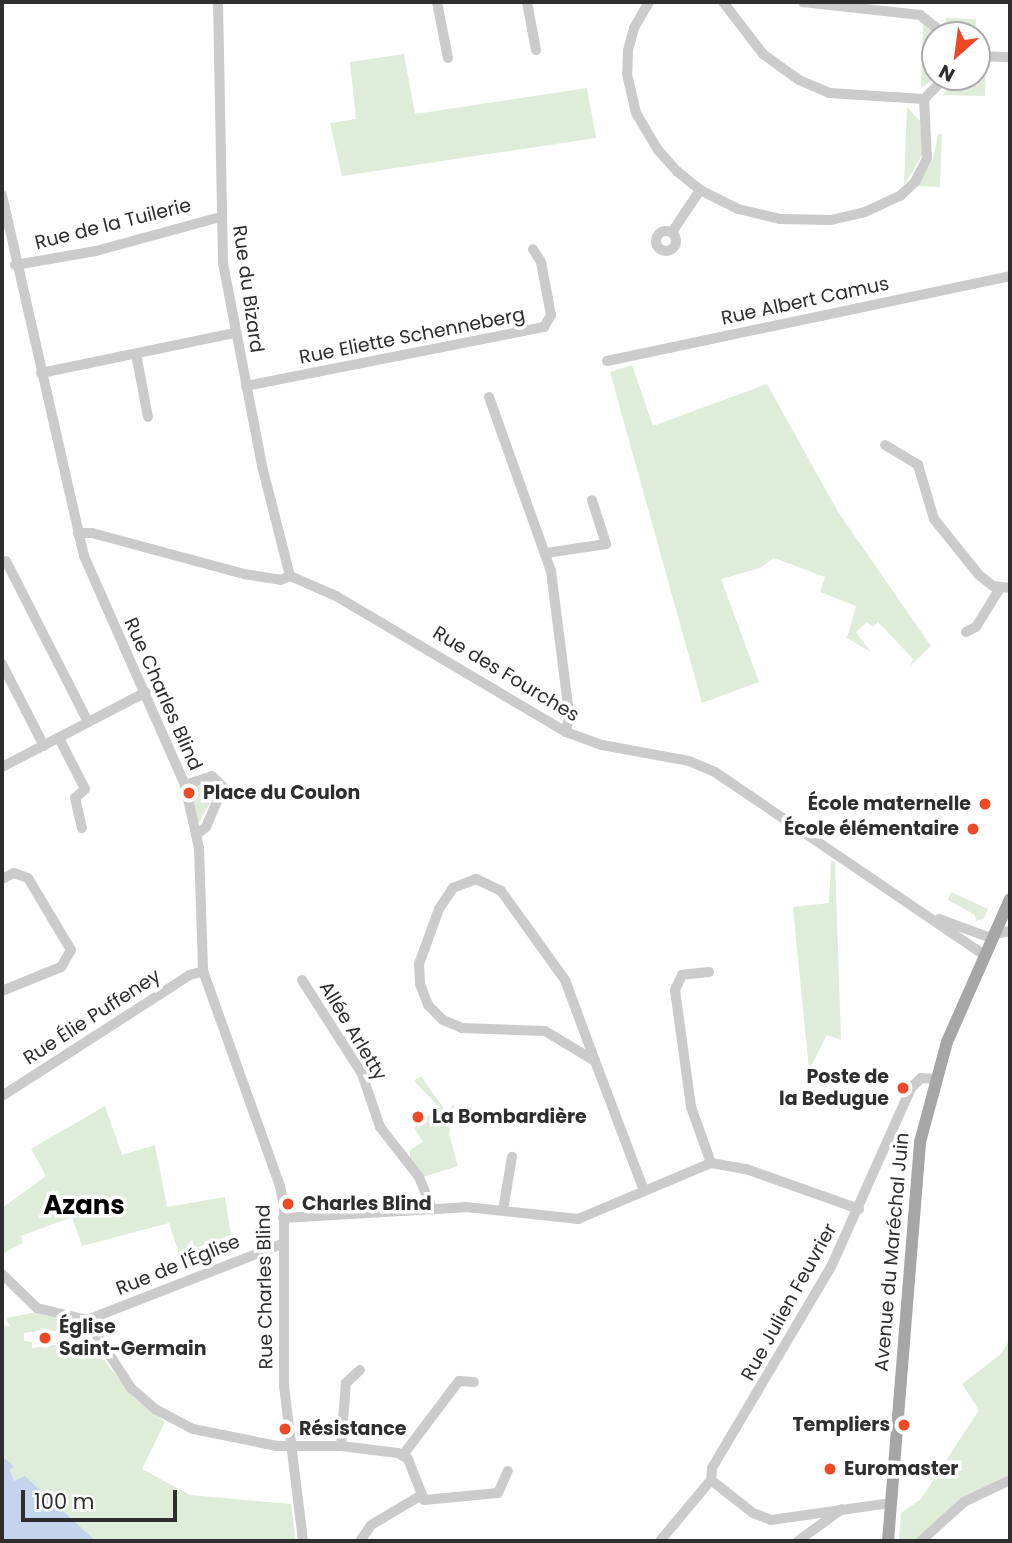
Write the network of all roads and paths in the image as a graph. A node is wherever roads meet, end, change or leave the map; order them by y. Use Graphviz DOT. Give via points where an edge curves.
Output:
graph roads {
  1 [pos="218,2"];
  2 [pos="437,2"];
  3 [pos="527,2"];
  4 [pos="649,2"];
  5 [pos="723,2"];
  6 [pos="803,2"];
  7 [pos="816,4"];
  8 [pos="932,21"];
  9 [pos="536,50"];
  10 [pos="991,56"];
  11 [pos="1010,57"];
  12 [pos="448,58"];
  13 [pos="932,91"];
  14 [pos="924,99"];
  15 [pos="700,190"];
  16 [pos="2,195"];
  17 [pos="220,217"];
  18 [pos="671,232"];
  19 [pos="533,250"];
  20 [pos="15,265"];
  21 [pos="1010,276"];
  22 [pos="234,333"];
  23 [pos="136,354"];
  24 [pos="607,361"];
  25 [pos="41,373"];
  26 [pos="246,386"];
  27 [pos="488,397"];
  28 [pos="148,417"];
  29 [pos="885,444"];
  30 [pos="592,500"];
  31 [pos="78,533"];
  32 [pos="546,553"];
  33 [pos="6,561"];
  34 [pos="290,576"];
  35 [pos="1005,588"];
  36 [pos="967,632"];
  37 [pos="2,664"];
  38 [pos="146,692"];
  39 [pos="88,722"];
  40 [pos="566,732"];
  41 [pos="59,738"];
  42 [pos="44,746"];
  43 [pos="2,767"];
  44 [pos="185,785"];
  45 [pos="82,828"];
  46 [pos="197,834"];
  47 [pos="2,879"];
  48 [pos="1010,899"];
  49 [pos="933,917"];
  50 [pos="1010,931"];
  51 [pos="992,937"];
  52 [pos="983,954"];
  53 [pos="203,971"];
  54 [pos="709,972"];
  55 [pos="302,980"];
  56 [pos="2,990"];
  57 [pos="595,1061"];
  58 [pos="934,1079"];
  59 [pos="2,1096"];
  60 [pos="512,1157"];
  61 [pos="711,1163"];
  62 [pos="644,1191"];
  63 [pos="432,1209"];
  64 [pos="859,1209"];
  65 [pos="503,1210"];
  66 [pos="284,1218"];
  67 [pos="282,1244"];
  68 [pos="2,1274"];
  69 [pos="88,1320"];
  70 [pos="360,1370"];
  71 [pos="474,1382"];
  72 [pos="341,1446"];
  73 [pos="293,1447"];
  74 [pos="403,1455"];
  75 [pos="508,1471"];
  76 [pos="711,1480"];
  77 [pos="1010,1480"];
  78 [pos="420,1496"];
  79 [pos="845,1507"];
  80 [pos="889,1509"];
  81 [pos="303,1541"];
  82 [pos="360,1541"];
  83 [pos="660,1541"];
  84 [pos="797,1541"];
  85 [pos="888,1541"];
  86 [pos="921,1541"];
  1 -- 17 [label="street, Rue du Bizard"];
  2 -- 12 [label="street"];
  3 -- 9 [label="street"];
  4 -- 15 [label="street" via="631,39 630,93 658,150"];
  5 -- 14 [label="street" via="763,54 799,80 847,96"];
  6 -- 7 [label="street"];
  7 -- 8 [label="street" via="913,13"];
  10 -- 11 [label="street"];
  13 -- 14 [label="street"];
  14 -- 15 [label="street" via="929,134 924,166 908,189 877,207 831,220 795,221 751,214"];
  15 -- 18 [label="street"];
  16 -- 20 [label="street, Rue Charles Blind"];
  17 -- 20 [label="street, Rue de la Tuilerie" via="96,251"];
  17 -- 22 [label="street, Rue du Bizard"];
  19 -- 26 [label="street, Rue Eliette Schenneberg" via="541,262 551,315 544,327"];
  20 -- 25 [label="street, Rue Charles Blind"];
  21 -- 24 [label="street, Rue Albert Camus"];
  22 -- 23 [label="street"];
  22 -- 26 [label="street, Rue du Bizard"];
  23 -- 25 [label="street"];
  23 -- 28 [label="street"];
  25 -- 31 [label="street, Rue Charles Blind"];
  26 -- 34 [label="street, Rue du Bizard"];
  27 -- 32 [label="street"];
  29 -- 35 [label="street" via="918,465 934,519 979,575"];
  30 -- 32 [label="street" via="606,544"];
  31 -- 34 [label="street, Rue des Fourches" via="230,571 281,580"];
  31 -- 38 [label="street, Rue Charles Blind" via="97,590"];
  32 -- 40 [label="street" via="562,650 569,714"];
  33 -- 39 [label="street"];
  34 -- 40 [label="street, Rue des Fourches" via="377,617"];
  35 -- 36 [label="street" via="976,627"];
  37 -- 42 [label="street"];
  38 -- 39 [label="street"];
  38 -- 44 [label="street, Rue Charles Blind"];
  39 -- 41 [label="street"];
  40 -- 49 [label="street, Rue des Fourches" via="709,769"];
  41 -- 42 [label="street"];
  41 -- 45 [label="street" via="85,789 75,798"];
  42 -- 43 [label="street"];
  44 -- 46 [label="street, Rue Charles Blind"];
  44 -- 46 [label="street" via="212,776 223,787 206,827"];
  46 -- 53 [label="street, Rue Charles Blind"];
  47 -- 56 [label="street" via="14,873 28,878 71,950 61,967"];
  48 -- 51 [label="main road, Avenue du Maréchal Juin"];
  49 -- 51 [label="street, Rue des Fourches"];
  49 -- 52 [label="street, Rue des Fourches"];
  50 -- 51 [label="street"];
  51 -- 52 [label="main road, Avenue du Maréchal Juin"];
  52 -- 58 [label="main road, Avenue du Maréchal Juin"];
  53 -- 59 [label="street, Rue Élie Puffeney"];
  53 -- 66 [label="street, Rue Charles Blind" via="280,1186"];
  54 -- 61 [label="street" via="682,975 676,990 691,1107"];
  55 -- 63 [label="street, Allée Arletty" via="362,1073 386,1138 419,1177"];
  57 -- 57 [label="street" via="545,1031 462,1028 435,1013 422,994 419,964 439,909 453,888 476,879 500,891 565,980"];
  57 -- 62 [label="street"];
  58 -- 64 [label="street, Rue Julien Feuvrier" via="921,1078 911,1088"];
  58 -- 80 [label="main road, Avenue du Maréchal Juin" via="915,1173"];
  60 -- 65 [label="street"];
  61 -- 62 [label="street"];
  61 -- 64 [label="street" via="746,1169"];
  62 -- 65 [label="street" via="578,1219"];
  63 -- 65 [label="street"];
  63 -- 66 [label="street"];
  64 -- 76 [label="street, Rue Julien Feuvrier" via="824,1282 712,1468"];
  66 -- 67 [label="street, Rue Charles Blind"];
  67 -- 69 [label="street, Rue de l'Église"];
  67 -- 73 [label="street, Rue Charles Blind" via="284,1386"];
  68 -- 69 [label="street" via="37,1308"];
  69 -- 73 [label="street" via="131,1388 170,1419 206,1432"];
  70 -- 72 [label="street" via="346,1383"];
  71 -- 74 [label="street" via="459,1381"];
  72 -- 73 [label="street"];
  72 -- 74 [label="street"];
  73 -- 81 [label="street, Rue Charles Blind"];
  74 -- 78 [label="street"];
  75 -- 78 [label="street" via="498,1493 430,1500"];
  76 -- 79 [label="street" via="753,1513 771,1520"];
  76 -- 83 [label="street, Rue Julien Feuvrier"];
  77 -- 86 [label="street" via="964,1502"];
  78 -- 82 [label="street" via="371,1525"];
  79 -- 80 [label="street"];
  79 -- 84 [label="street"];
  80 -- 85 [label="main road, Avenue du Maréchal Juin"];
}
